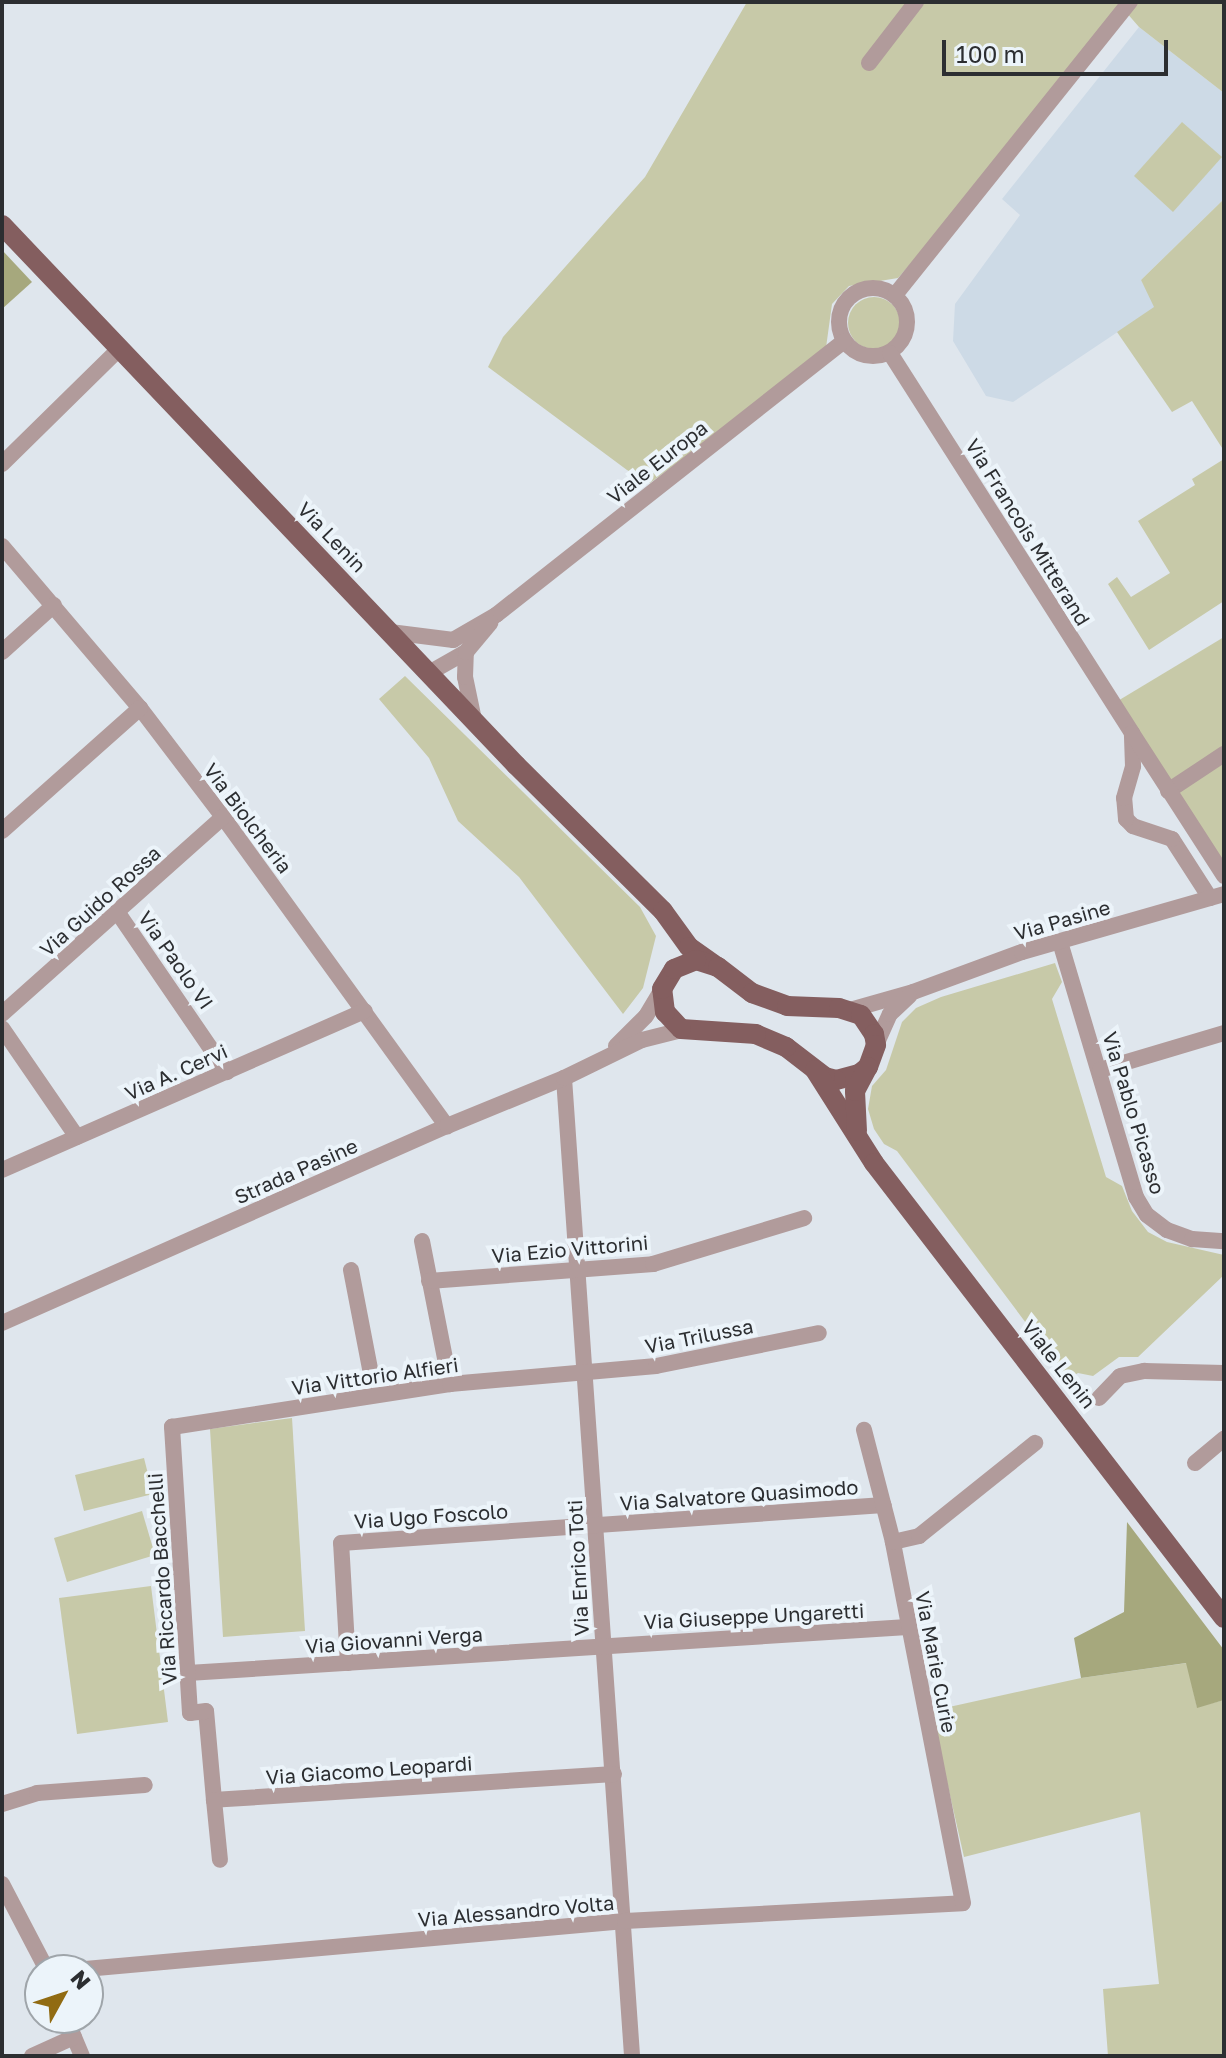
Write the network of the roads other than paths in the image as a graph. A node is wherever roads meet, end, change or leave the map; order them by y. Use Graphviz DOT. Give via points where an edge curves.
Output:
graph roads {
  1 [pos="916,2"];
  2 [pos="1130,2"];
  3 [pos="869,63"];
  4 [pos="2,225"];
  5 [pos="895,295"];
  6 [pos="844,341"];
  7 [pos="120,348"];
  8 [pos="890,353"];
  9 [pos="2,464"];
  10 [pos="2,546"];
  11 [pos="54,605"];
  12 [pos="496,615"];
  13 [pos="390,632"];
  14 [pos="453,640"];
  15 [pos="2,652"];
  16 [pos="466,652"];
  17 [pos="429,673"];
  18 [pos="140,708"];
  19 [pos="474,720"];
  20 [pos="1132,733"];
  21 [pos="1224,754"];
  22 [pos="1132,771"];
  23 [pos="1164,784"];
  24 [pos="223,817"];
  25 [pos="2,831"];
  26 [pos="1208,851"];
  27 [pos="1185,857"];
  28 [pos="1224,876"];
  29 [pos="630,880"];
  30 [pos="1217,896"];
  31 [pos="118,913"];
  32 [pos="1060,942"];
  33 [pos="718,967"];
  34 [pos="664,983"];
  35 [pos="913,992"];
  36 [pos="850,1010"];
  37 [pos="365,1011"];
  38 [pos="2,1014"];
  39 [pos="2,1028"];
  40 [pos="685,1029"];
  41 [pos="1224,1033"];
  42 [pos="876,1045"];
  43 [pos="607,1056"];
  44 [pos="868,1067"];
  45 [pos="815,1070"];
  46 [pos="1100,1070"];
  47 [pos="227,1072"];
  48 [pos="564,1078"];
  49 [pos="447,1126"];
  50 [pos="77,1137"];
  51 [pos="858,1139"];
  52 [pos="2,1170"];
  53 [pos="804,1218"];
  54 [pos="422,1241"];
  55 [pos="1224,1241"];
  56 [pos="351,1270"];
  57 [pos="578,1270"];
  58 [pos="429,1281"];
  59 [pos="2,1323"];
  60 [pos="819,1333"];
  61 [pos="585,1371"];
  62 [pos="1224,1373"];
  63 [pos="450,1384"];
  64 [pos="375,1395"];
  65 [pos="1099,1398"];
  66 [pos="172,1427"];
  67 [pos="864,1430"];
  68 [pos="1224,1439"];
  69 [pos="1035,1443"];
  70 [pos="1195,1463"];
  71 [pos="884,1505"];
  72 [pos="596,1524"];
  73 [pos="893,1542"];
  74 [pos="1224,1618"];
  75 [pos="908,1627"];
  76 [pos="603,1645"];
  77 [pos="348,1663"];
  78 [pos="188,1673"];
  79 [pos="614,1774"];
  80 [pos="145,1785"];
  81 [pos="214,1800"];
  82 [pos="2,1804"];
  83 [pos="220,1860"];
  84 [pos="2,1884"];
  85 [pos="963,1903"];
  86 [pos="625,1921"];
  87 [pos="39,1954"];
  88 [pos="104,1967"];
  89 [pos="73,2034"];
  90 [pos="74,2037"];
  91 [pos="32,2056"];
  92 [pos="82,2056"];
  93 [pos="632,2056"];
  1 -- 3 [label="street"];
  2 -- 5 [label="street"];
  4 -- 7 [label="main road, Via Lenin"];
  5 -- 6 [label="street" via="875,287 854,293 841,310"];
  5 -- 8 [label="street" via="908,326"];
  6 -- 8 [label="street" via="870,357"];
  6 -- 12 [label="street, Viale Europa"];
  7 -- 9 [label="street"];
  7 -- 13 [label="main road, Via Lenin"];
  8 -- 20 [label="street, Via Francois Mitterand"];
  10 -- 11 [label="street, Via Biolcheria"];
  11 -- 15 [label="street"];
  11 -- 18 [label="street, Via Biolcheria"];
  12 -- 14 [label="street"];
  12 -- 16 [label="street"];
  13 -- 14 [label="street"];
  13 -- 17 [label="main road, Via Lenin"];
  14 -- 17 [label="street"];
  16 -- 17 [label="street"];
  16 -- 19 [label="street"];
  17 -- 19 [label="main road, Via Lenin"];
  18 -- 24 [label="street, Via Biolcheria"];
  18 -- 25 [label="street"];
  19 -- 29 [label="main road, Via Lenin"];
  20 -- 22 [label="street"];
  20 -- 23 [label="street, Via Francois Mitterand"];
  21 -- 23 [label="street"];
  22 -- 23 [label="street" via="1147,770"];
  22 -- 27 [label="street" via="1124,798 1126,819 1172,839"];
  23 -- 26 [label="street, Via Francois Mitterand"];
  24 -- 31 [label="street, Via Guido Rossa"];
  24 -- 37 [label="street, Via Biolcheria"];
  26 -- 27 [label="street" via="1200,862"];
  26 -- 28 [label="street, Via Francois Mitterand"];
  27 -- 30 [label="street"];
  29 -- 33 [label="main road, Via Lenin" via="663,911 689,947"];
  29 -- 34 [label="main road, Via Lenin" via="670,941 672,959"];
  30 -- 32 [label="street, Via Pasine"];
  31 -- 38 [label="street, Via Guido Rossa"];
  31 -- 47 [label="street, Via Paolo VI"];
  32 -- 35 [label="street, Via Pasine"];
  32 -- 46 [label="street, Via Pablo Picasso"];
  33 -- 34 [label="main road" via="684,963"];
  33 -- 36 [label="main road, Via Lenin" via="752,993 787,1006"];
  34 -- 40 [label="main road" via="665,1012"];
  34 -- 43 [label="street" via="639,1024"];
  35 -- 36 [label="street, Via Pasine"];
  35 -- 42 [label="street" via="890,1014"];
  36 -- 42 [label="main road" via="869,1023"];
  37 -- 47 [label="street, Via A. Cervi"];
  37 -- 49 [label="street, Via Biolcheria"];
  39 -- 50 [label="street"];
  40 -- 43 [label="street" via="657,1034"];
  40 -- 45 [label="main road" via="756,1034 786,1047"];
  41 -- 46 [label="street"];
  42 -- 44 [label="main road"];
  43 -- 48 [label="street, Strada Pasine"];
  44 -- 45 [label="main road" via="836,1080"];
  44 -- 51 [label="main road" via="855,1091"];
  45 -- 51 [label="main road, Viale Lenin"];
  46 -- 55 [label="street, Via Pablo Picasso" via="1136,1197 1147,1215 1192,1239"];
  47 -- 50 [label="street, Via A. Cervi"];
  48 -- 49 [label="street, Strada Pasine"];
  48 -- 57 [label="street, Via Enrico Toti"];
  49 -- 59 [label="street, Strada Pasine"];
  50 -- 52 [label="street, Via A. Cervi"];
  51 -- 74 [label="main road, Viale Lenin"];
  53 -- 57 [label="street, Via Ezio Vittorini" via="653,1264"];
  54 -- 58 [label="street"];
  56 -- 64 [label="street"];
  57 -- 58 [label="street, Via Ezio Vittorini"];
  57 -- 61 [label="street, Via Enrico Toti"];
  58 -- 63 [label="street"];
  60 -- 61 [label="street, Via Trilussa" via="656,1366"];
  61 -- 63 [label="street, Via Vittorio Alfieri"];
  61 -- 72 [label="street, Via Enrico Toti"];
  62 -- 65 [label="street" via="1144,1371 1120,1376"];
  63 -- 64 [label="street, Via Vittorio Alfieri"];
  64 -- 66 [label="street, Via Vittorio Alfieri"];
  66 -- 78 [label="street, Via Riccardo Bacchelli"];
  67 -- 71 [label="street, Via Marie Curie"];
  68 -- 70 [label="street"];
  69 -- 73 [label="street" via="919,1536"];
  71 -- 72 [label="street, Via Salvatore Quasimodo"];
  71 -- 73 [label="street, Via Marie Curie"];
  72 -- 76 [label="street, Via Enrico Toti"];
  72 -- 77 [label="street, Via Ugo Foscolo" via="341,1543"];
  73 -- 75 [label="street, Via Marie Curie"];
  75 -- 76 [label="street, Via Giuseppe Ungaretti"];
  75 -- 85 [label="street, Via Marie Curie"];
  76 -- 77 [label="street, Via Giovanni Verga"];
  76 -- 79 [label="street, Via Enrico Toti"];
  77 -- 78 [label="street, Via Giovanni Verga"];
  78 -- 81 [label="street, Via Riccardo Bacchelli" via="190,1713 206,1711"];
  79 -- 81 [label="street, Via Giacomo Leopardi"];
  79 -- 86 [label="street, Via Enrico Toti"];
  80 -- 82 [label="street" via="37,1793"];
  81 -- 83 [label="street"];
  84 -- 87 [label="street"];
  85 -- 86 [label="street, Via Alessandro Volta"];
  86 -- 88 [label="street, Via Alessandro Volta"];
  86 -- 93 [label="street, Via Enrico Toti"];
  89 -- 90 [label="street"];
  90 -- 91 [label="street"];
  90 -- 92 [label="street"];
}
